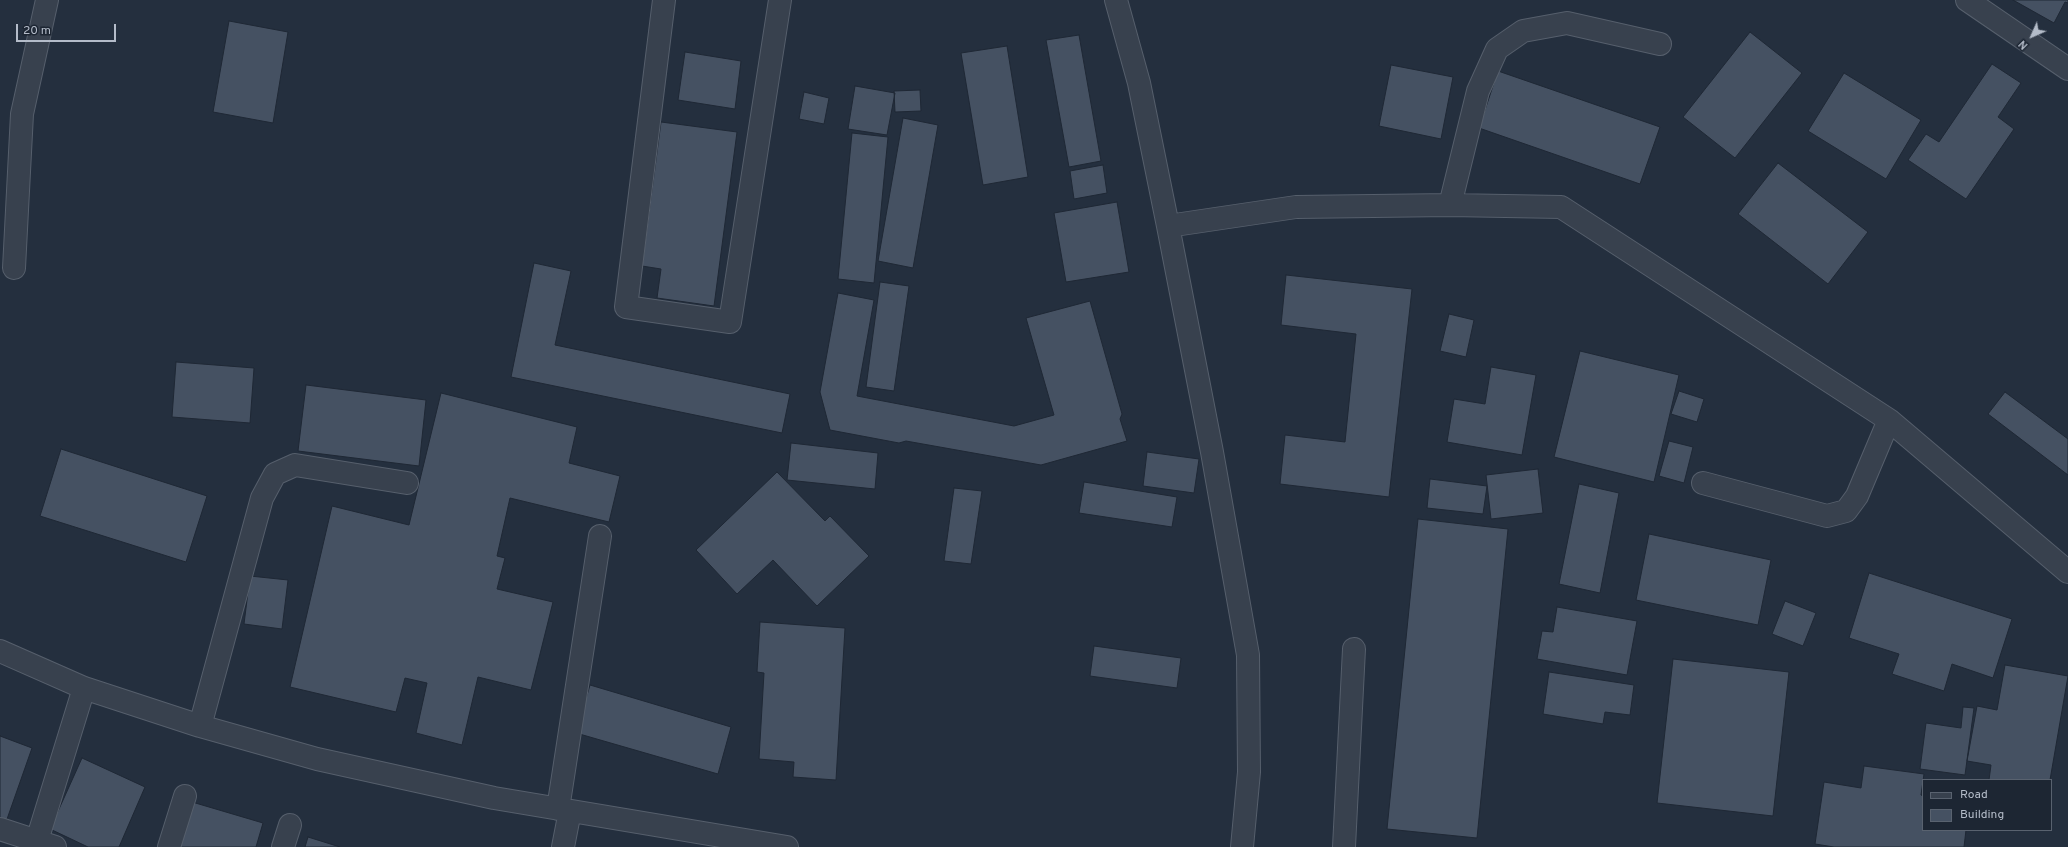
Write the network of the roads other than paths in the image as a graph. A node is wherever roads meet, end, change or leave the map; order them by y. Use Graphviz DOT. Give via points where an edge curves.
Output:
graph roads {
  1 [pos="47,0"];
  2 [pos="664,0"];
  3 [pos="780,0"];
  4 [pos="1116,0"];
  5 [pos="1968,0"];
  6 [pos="1660,44"];
  7 [pos="2068,69"];
  8 [pos="1450,205"];
  9 [pos="1168,226"];
  10 [pos="14,268"];
  11 [pos="1888,420"];
  12 [pos="1703,482"];
  13 [pos="407,483"];
  14 [pos="600,536"];
  15 [pos="2068,572"];
  16 [pos="1354,649"];
  17 [pos="0,651"];
  18 [pos="84,688"];
  19 [pos="200,726"];
  20 [pos="185,796"];
  21 [pos="564,810"];
  22 [pos="290,825"];
  23 [pos="0,829"];
  24 [pos="42,845"];
  25 [pos="170,847"];
  26 [pos="283,847"];
  27 [pos="563,847"];
  28 [pos="787,847"];
  29 [pos="1242,847"];
  30 [pos="1344,847"];
  1 -- 10 [label="street" via="22,114"];
  2 -- 3 [label="street" via="626,307 730,322"];
  4 -- 9 [label="street" via="1139,83"];
  5 -- 7 [label="street"];
  6 -- 8 [label="street" via="1567,23 1523,31 1497,49 1478,90"];
  8 -- 9 [label="street" via="1296,207"];
  8 -- 11 [label="street" via="1561,207"];
  9 -- 29 [label="street" via="1248,655 1248,772"];
  11 -- 12 [label="street" via="1857,496 1846,511 1827,516"];
  11 -- 15 [label="street"];
  13 -- 19 [label="street" via="295,465 275,474 262,498"];
  14 -- 21 [label="street"];
  16 -- 30 [label="street"];
  17 -- 18 [label="street"];
  18 -- 19 [label="street"];
  18 -- 24 [label="street"];
  19 -- 21 [label="street" via="317,759 494,798"];
  20 -- 25 [label="street"];
  21 -- 27 [label="street"];
  21 -- 28 [label="street"];
  22 -- 26 [label="street"];
  23 -- 24 [label="street"];
}
